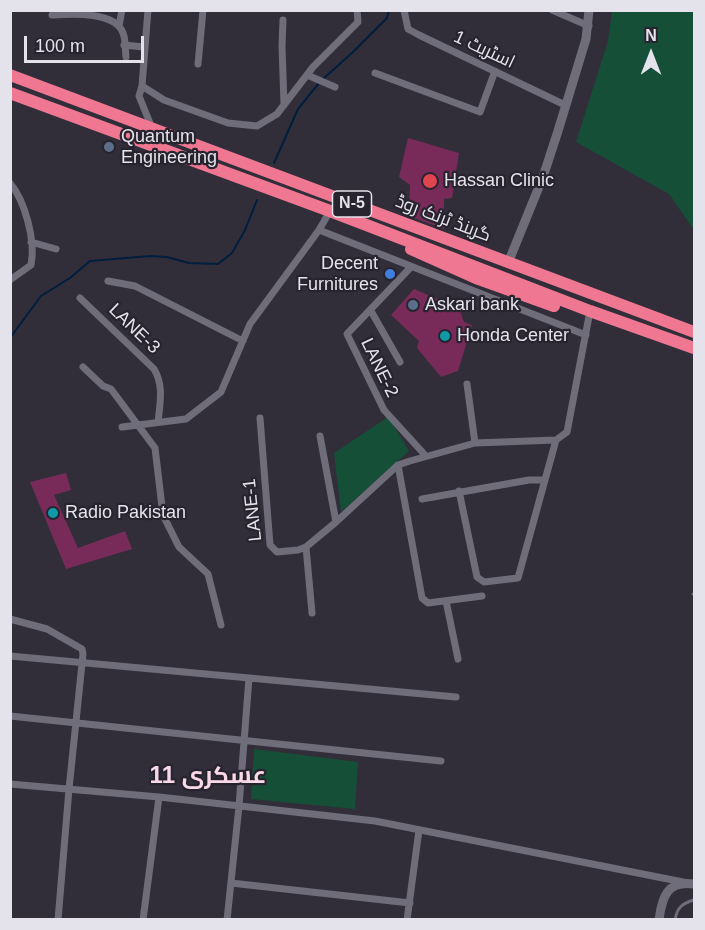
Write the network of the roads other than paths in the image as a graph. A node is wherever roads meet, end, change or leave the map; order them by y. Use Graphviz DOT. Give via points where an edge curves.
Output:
graph roads {
  1 [pos="122,10"];
  2 [pos="148,10"];
  3 [pos="203,10"];
  4 [pos="357,10"];
  5 [pos="404,10"];
  6 [pos="552,10"];
  7 [pos="589,10"];
  8 [pos="52,15"];
  9 [pos="284,20"];
  10 [pos="119,26"];
  11 [pos="589,26"];
  12 [pos="124,45"];
  13 [pos="144,47"];
  14 [pos="126,57"];
  15 [pos="198,64"];
  16 [pos="495,71"];
  17 [pos="375,73"];
  18 [pos="12,74"];
  19 [pos="307,75"];
  20 [pos="142,86"];
  21 [pos="335,87"];
  22 [pos="10,93"];
  23 [pos="284,105"];
  24 [pos="566,105"];
  25 [pos="152,128"];
  26 [pos="10,183"];
  27 [pos="330,212"];
  28 [pos="365,225"];
  29 [pos="319,230"];
  30 [pos="32,242"];
  31 [pos="56,249"];
  32 [pos="508,263"];
  33 [pos="411,267"];
  34 [pos="503,278"];
  35 [pos="10,280"];
  36 [pos="108,281"];
  37 [pos="80,298"];
  38 [pos="371,311"];
  39 [pos="590,311"];
  40 [pos="694,332"];
  41 [pos="586,335"];
  42 [pos="243,341"];
  43 [pos="694,348"];
  44 [pos="399,362"];
  45 [pos="83,367"];
  46 [pos="467,384"];
  47 [pos="260,418"];
  48 [pos="158,422"];
  49 [pos="138,424"];
  50 [pos="122,427"];
  51 [pos="320,436"];
  52 [pos="556,440"];
  53 [pos="475,443"];
  54 [pos="425,455"];
  55 [pos="398,465"];
  56 [pos="545,480"];
  57 [pos="459,491"];
  58 [pos="422,499"];
  59 [pos="336,522"];
  60 [pos="306,547"];
  61 [pos="482,596"];
  62 [pos="446,601"];
  63 [pos="312,613"];
  64 [pos="10,619"];
  65 [pos="221,625"];
  66 [pos="10,656"];
  67 [pos="458,659"];
  68 [pos="82,664"];
  69 [pos="249,678"];
  70 [pos="456,697"];
  71 [pos="10,716"];
  72 [pos="75,723"];
  73 [pos="243,740"];
  74 [pos="441,761"];
  75 [pos="10,784"];
  76 [pos="69,789"];
  77 [pos="159,797"];
  78 [pos="239,806"];
  79 [pos="419,830"];
  80 [pos="683,882"];
  81 [pos="231,883"];
  82 [pos="694,884"];
  83 [pos="694,900"];
  84 [pos="410,903"];
  85 [pos="58,920"];
  86 [pos="143,920"];
  87 [pos="228,920"];
  88 [pos="408,920"];
  89 [pos="659,920"];
  90 [pos="675,920"];
  1 -- 10 [label="street"];
  2 -- 13 [label="street"];
  3 -- 15 [label="street"];
  4 -- 19 [label="street" via="358,22"];
  5 -- 16 [label="street, اسٹریٹ 1" via="408,29"];
  6 -- 11 [label="street"];
  7 -- 11 [label="street"];
  8 -- 10 [label="street" via="91,15"];
  9 -- 23 [label="street"];
  10 -- 12 [label="street"];
  11 -- 24 [label="street"];
  12 -- 13 [label="street"];
  12 -- 14 [label="street"];
  13 -- 20 [label="street"];
  16 -- 17 [label="street" via="480,112"];
  16 -- 24 [label="street, اسٹریٹ 1"];
  18 -- 25 [label="highway, گرینڈ ٹرنک روڈ / N-5"];
  19 -- 21 [label="street"];
  19 -- 23 [label="street"];
  20 -- 23 [label="street" via="164,100 228,123 257,126"];
  20 -- 25 [label="street" via="139,96"];
  22 -- 27 [label="highway, گرینڈ ٹرنک روڈ / N-5"];
  24 -- 32 [label="street" via="543,177"];
  25 -- 32 [label="highway, گرینڈ ٹرنک روڈ / N-5"];
  26 -- 30 [label="street" via="24,204"];
  27 -- 28 [label="highway, گرینڈ ٹرنک روڈ / N-5"];
  27 -- 29 [label="street"];
  28 -- 34 [label="highway, گرینڈ ٹرنک روڈ / N-5"];
  28 -- 39 [label="highway, گرینڈ ٹرنک روڈ / N-5" via="476,278 555,306"];
  29 -- 33 [label="street"];
  29 -- 42 [label="street" via="250,324"];
  30 -- 31 [label="street"];
  30 -- 35 [label="street" via="31,265"];
  32 -- 34 [label="highway"];
  32 -- 40 [label="highway, گرینڈ ٹرنک روڈ / N-5"];
  33 -- 38 [label="street, LANE-2"];
  33 -- 41 [label="street"];
  34 -- 39 [label="highway, گرینڈ ٹرنک روڈ / N-5"];
  36 -- 42 [label="street, LANE-3" via="135,285"];
  37 -- 48 [label="street, LANE-3" via="154,369 160,387"];
  38 -- 44 [label="street"];
  38 -- 54 [label="street, LANE-2" via="347,334 348,339 384,410"];
  39 -- 41 [label="street"];
  39 -- 43 [label="highway, گرینڈ ٹرنک روڈ / N-5"];
  41 -- 52 [label="street" via="567,432"];
  42 -- 48 [label="street" via="221,392 186,419"];
  45 -- 49 [label="street" via="111,389"];
  46 -- 53 [label="street"];
  47 -- 60 [label="street, LANE-1" via="270,545 277,552"];
  48 -- 49 [label="street"];
  49 -- 50 [label="street"];
  49 -- 65 [label="street" via="155,448 163,514 179,547 208,574"];
  51 -- 59 [label="street"];
  52 -- 53 [label="street"];
  52 -- 56 [label="street"];
  53 -- 54 [label="street"];
  54 -- 55 [label="street"];
  55 -- 59 [label="street"];
  55 -- 62 [label="street" via="422,598 428,603"];
  56 -- 57 [label="street"];
  56 -- 57 [label="street" via="518,579 484,582 477,577"];
  57 -- 58 [label="street"];
  59 -- 60 [label="street"];
  60 -- 63 [label="street"];
  61 -- 62 [label="street"];
  62 -- 67 [label="street"];
  64 -- 68 [label="street" via="47,629 82,649"];
  66 -- 68 [label="street"];
  68 -- 69 [label="street"];
  68 -- 72 [label="street"];
  69 -- 70 [label="street"];
  69 -- 73 [label="street"];
  71 -- 72 [label="street"];
  72 -- 73 [label="street"];
  72 -- 76 [label="street"];
  73 -- 74 [label="street"];
  73 -- 78 [label="street"];
  75 -- 76 [label="street"];
  76 -- 77 [label="street"];
  76 -- 85 [label="street"];
  77 -- 78 [label="street"];
  77 -- 86 [label="street"];
  78 -- 79 [label="street" via="375,821"];
  78 -- 81 [label="street"];
  79 -- 80 [label="street"];
  79 -- 84 [label="street"];
  80 -- 82 [label="street"];
  80 -- 89 [label="street" via="669,889"];
  81 -- 84 [label="street"];
  81 -- 87 [label="street"];
  83 -- 90 [label="lane" via="682,905"];
  84 -- 88 [label="street"];
}
